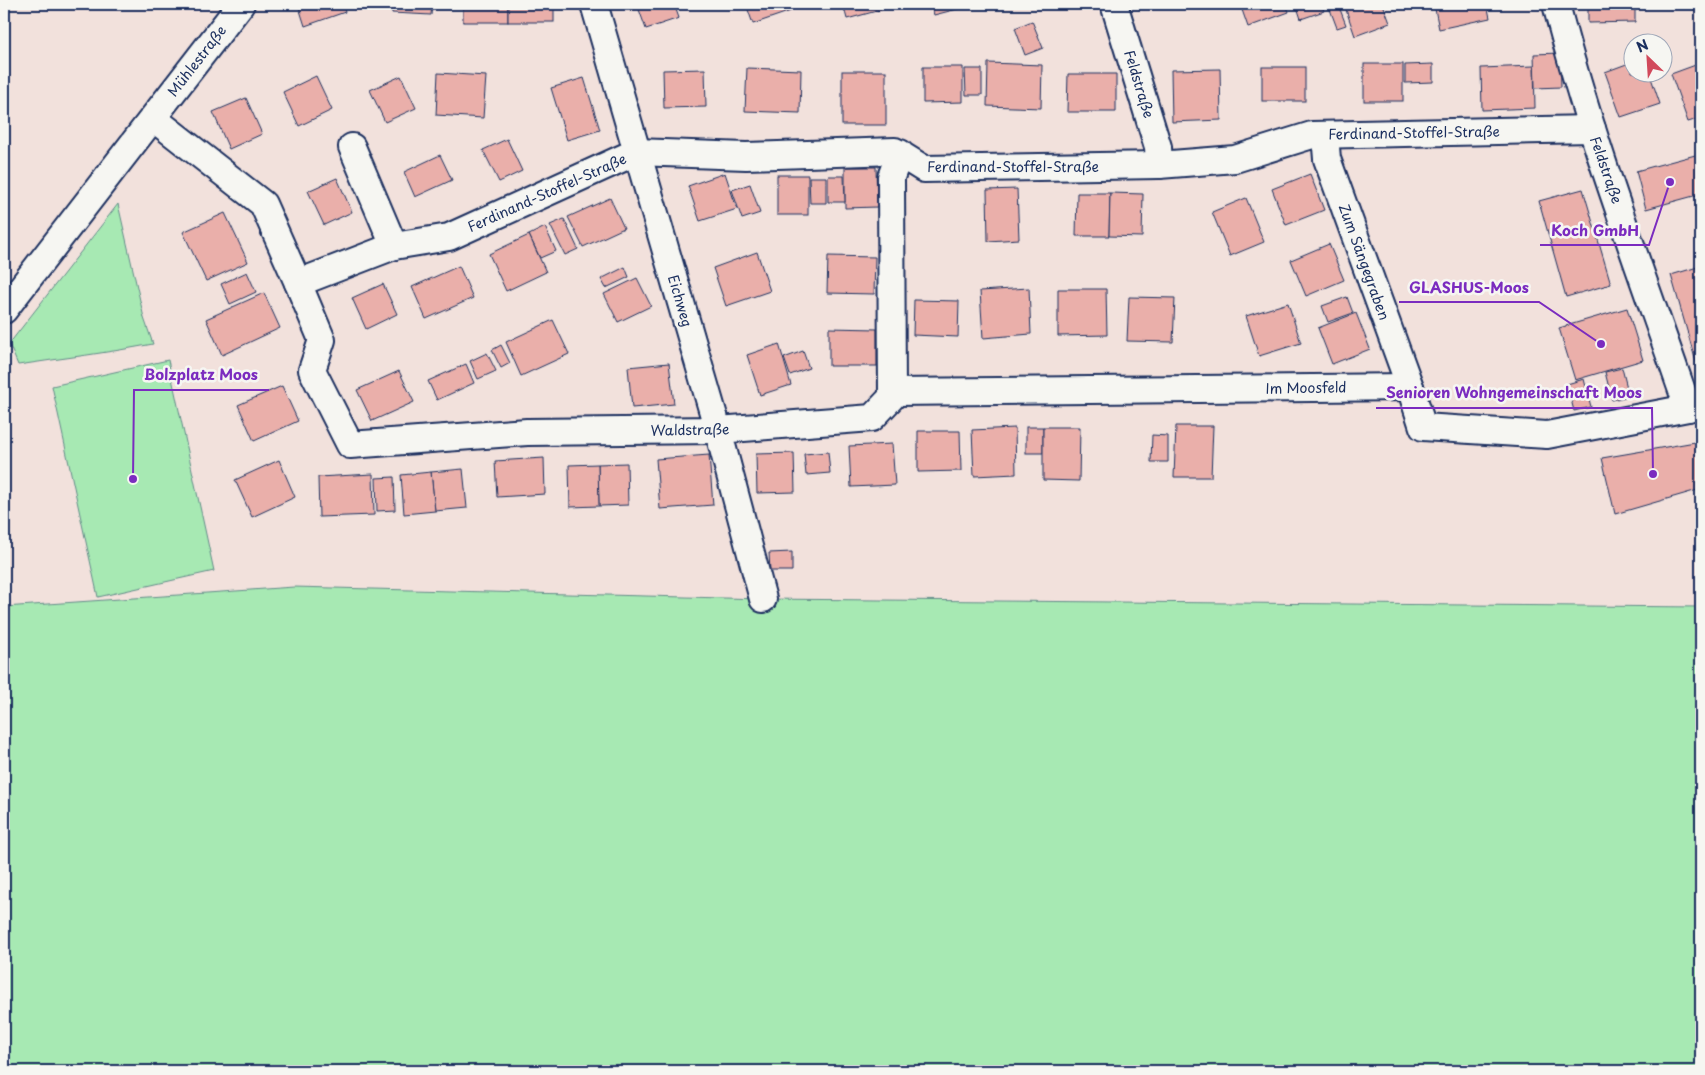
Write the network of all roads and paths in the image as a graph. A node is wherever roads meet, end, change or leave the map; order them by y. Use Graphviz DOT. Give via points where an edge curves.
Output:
graph roads {
  1 [pos="241,4"];
  2 [pos="594,4"];
  3 [pos="1114,4"];
  4 [pos="1556,4"];
  5 [pos="153,118"];
  6 [pos="1592,129"];
  7 [pos="1325,135"];
  8 [pos="352,147"];
  9 [pos="636,152"];
  10 [pos="900,154"];
  11 [pos="1160,165"];
  12 [pos="394,246"];
  13 [pos="298,283"];
  14 [pos="4,310"];
  15 [pos="1410,387"];
  16 [pos="892,392"];
  17 [pos="1695,406"];
  18 [pos="718,430"];
  19 [pos="763,599"];
  1 -- 5 [label="street, Mühlestraße"];
  2 -- 9 [label="street, Eichweg"];
  3 -- 11 [label="street, Feldstraße" via="1158,147"];
  4 -- 6 [label="street, Feldstraße"];
  5 -- 13 [label="street" via="263,204"];
  5 -- 14 [label="street, Mühlestraße"];
  6 -- 7 [label="street, Ferdinand-Stoffel-Straße"];
  6 -- 17 [label="street, Feldstraße"];
  7 -- 11 [label="street, Ferdinand-Stoffel-Straße" via="1312,135 1235,159"];
  7 -- 15 [label="street, Zum Sängegraben" via="1327,159"];
  8 -- 12 [label="street"];
  9 -- 10 [label="street, Ferdinand-Stoffel-Straße" via="746,156 895,151"];
  9 -- 12 [label="street, Ferdinand-Stoffel-Straße" via="449,237"];
  9 -- 18 [label="street, Eichweg"];
  10 -- 11 [label="street, Ferdinand-Stoffel-Straße" via="924,169"];
  10 -- 16 [label="street" via="891,177"];
  12 -- 13 [label="street, Ferdinand-Stoffel-Straße"];
  13 -- 18 [label="street, Waldstraße" via="322,340 312,370 350,445 527,432"];
  15 -- 16 [label="street, Im Moosfeld"];
  15 -- 17 [label="street" via="1423,427 1547,436"];
  16 -- 18 [label="street, Waldstraße" via="892,398 872,418"];
  18 -- 19 [label="street, Eichweg"];
}
